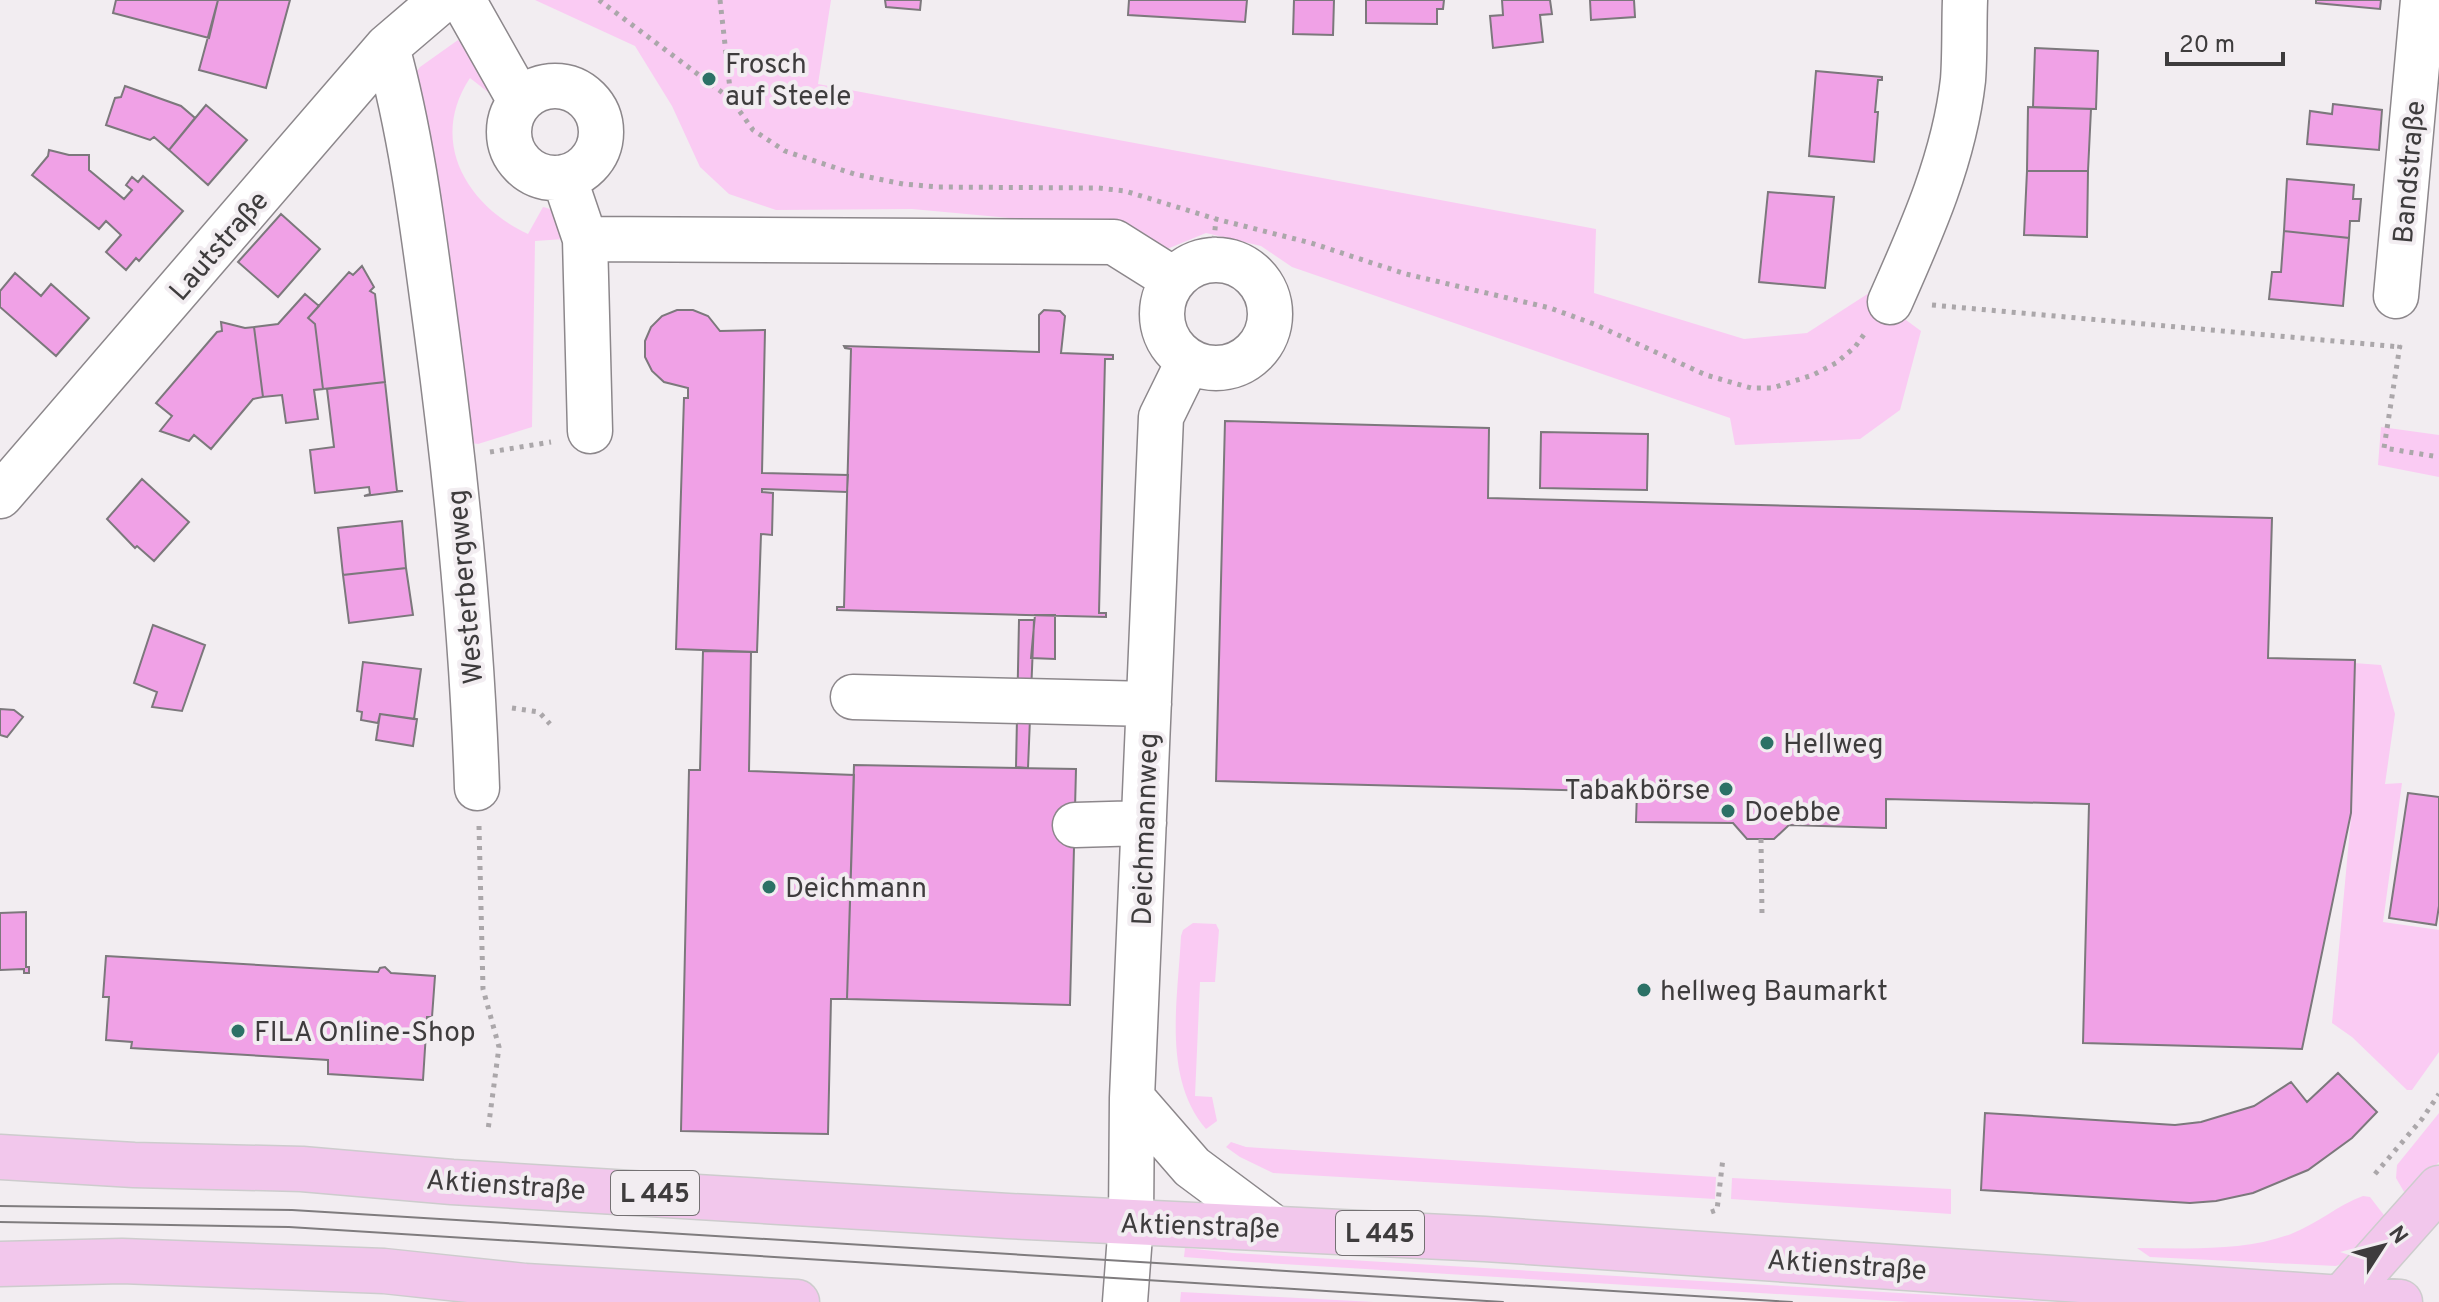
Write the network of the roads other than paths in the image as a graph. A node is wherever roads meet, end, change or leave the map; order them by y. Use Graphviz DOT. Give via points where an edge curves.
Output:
graph roads {
  1 [pos="442,0"];
  2 [pos="463,0"];
  3 [pos="1965,0"];
  4 [pos="2423,0"];
  5 [pos="387,47"];
  6 [pos="520,101"];
  7 [pos="564,177"];
  8 [pos="585,239"];
  9 [pos="1173,279"];
  10 [pos="2396,296"];
  11 [pos="1890,302"];
  12 [pos="1188,362"];
  13 [pos="590,431"];
  14 [pos="0,496"];
  15 [pos="853,697"];
  16 [pos="1149,704"];
  17 [pos="477,788"];
  18 [pos="1144,823"];
  19 [pos="1075,825"];
  20 [pos="1132,1098"];
  21 [pos="0,1157"];
  22 [pos="2439,1188"];
  23 [pos="1131,1222"];
  24 [pos="1274,1228"];
  25 [pos="0,1264"];
  26 [pos="525,1294"];
  27 [pos="2343,1296"];
  28 [pos="797,1302"];
  29 [pos="1125,1302"];
  30 [pos="2400,1302"];
  1 -- 5 [label="street, Lautstraße"];
  2 -- 6 [label="street"];
  3 -- 11 [label="street" via="1963,79 1954,132 1941,182"];
  4 -- 10 [label="street, Bandstraße"];
  5 -- 14 [label="street, Lautstraße"];
  5 -- 17 [label="street, Westerbergweg" via="421,211 454,458"];
  6 -- 7 [label="street" via="508,128 515,156 536,175"];
  6 -- 7 [label="street" via="532,91 563,86 578,92 598,115 599,147 592,161"];
  7 -- 8 [label="street"];
  8 -- 9 [label="street" via="1114,242"];
  8 -- 13 [label="street"];
  9 -- 12 [label="street" via="1161,314 1164,333"];
  9 -- 12 [label="street" via="1214,239 1231,262 1248,269 1269,300 1266,336 1242,363 1224,369"];
  12 -- 16 [label="street, Deichmannweg" via="1161,417"];
  15 -- 16 [label="street"];
  16 -- 18 [label="street, Deichmannweg"];
  18 -- 19 [label="street"];
  18 -- 20 [label="street, Deichmannweg"];
  20 -- 23 [label="street, Deichmannweg"];
  20 -- 24 [label="street" via="1192,1167"];
  21 -- 23 [label="main road, Aktienstraße / L 445" via="302,1169"];
  22 -- 27 [label="main road"];
  23 -- 24 [label="main road, Aktienstraße / L 445"];
  23 -- 29 [label="street, Deichmannweg"];
  24 -- 27 [label="main road, Aktienstraße / L 445"];
  25 -- 26 [label="main road" via="122,1261 384,1271"];
  26 -- 28 [label="main road"];
  27 -- 30 [label="main road, Aktienstraße / L 445"];
}
